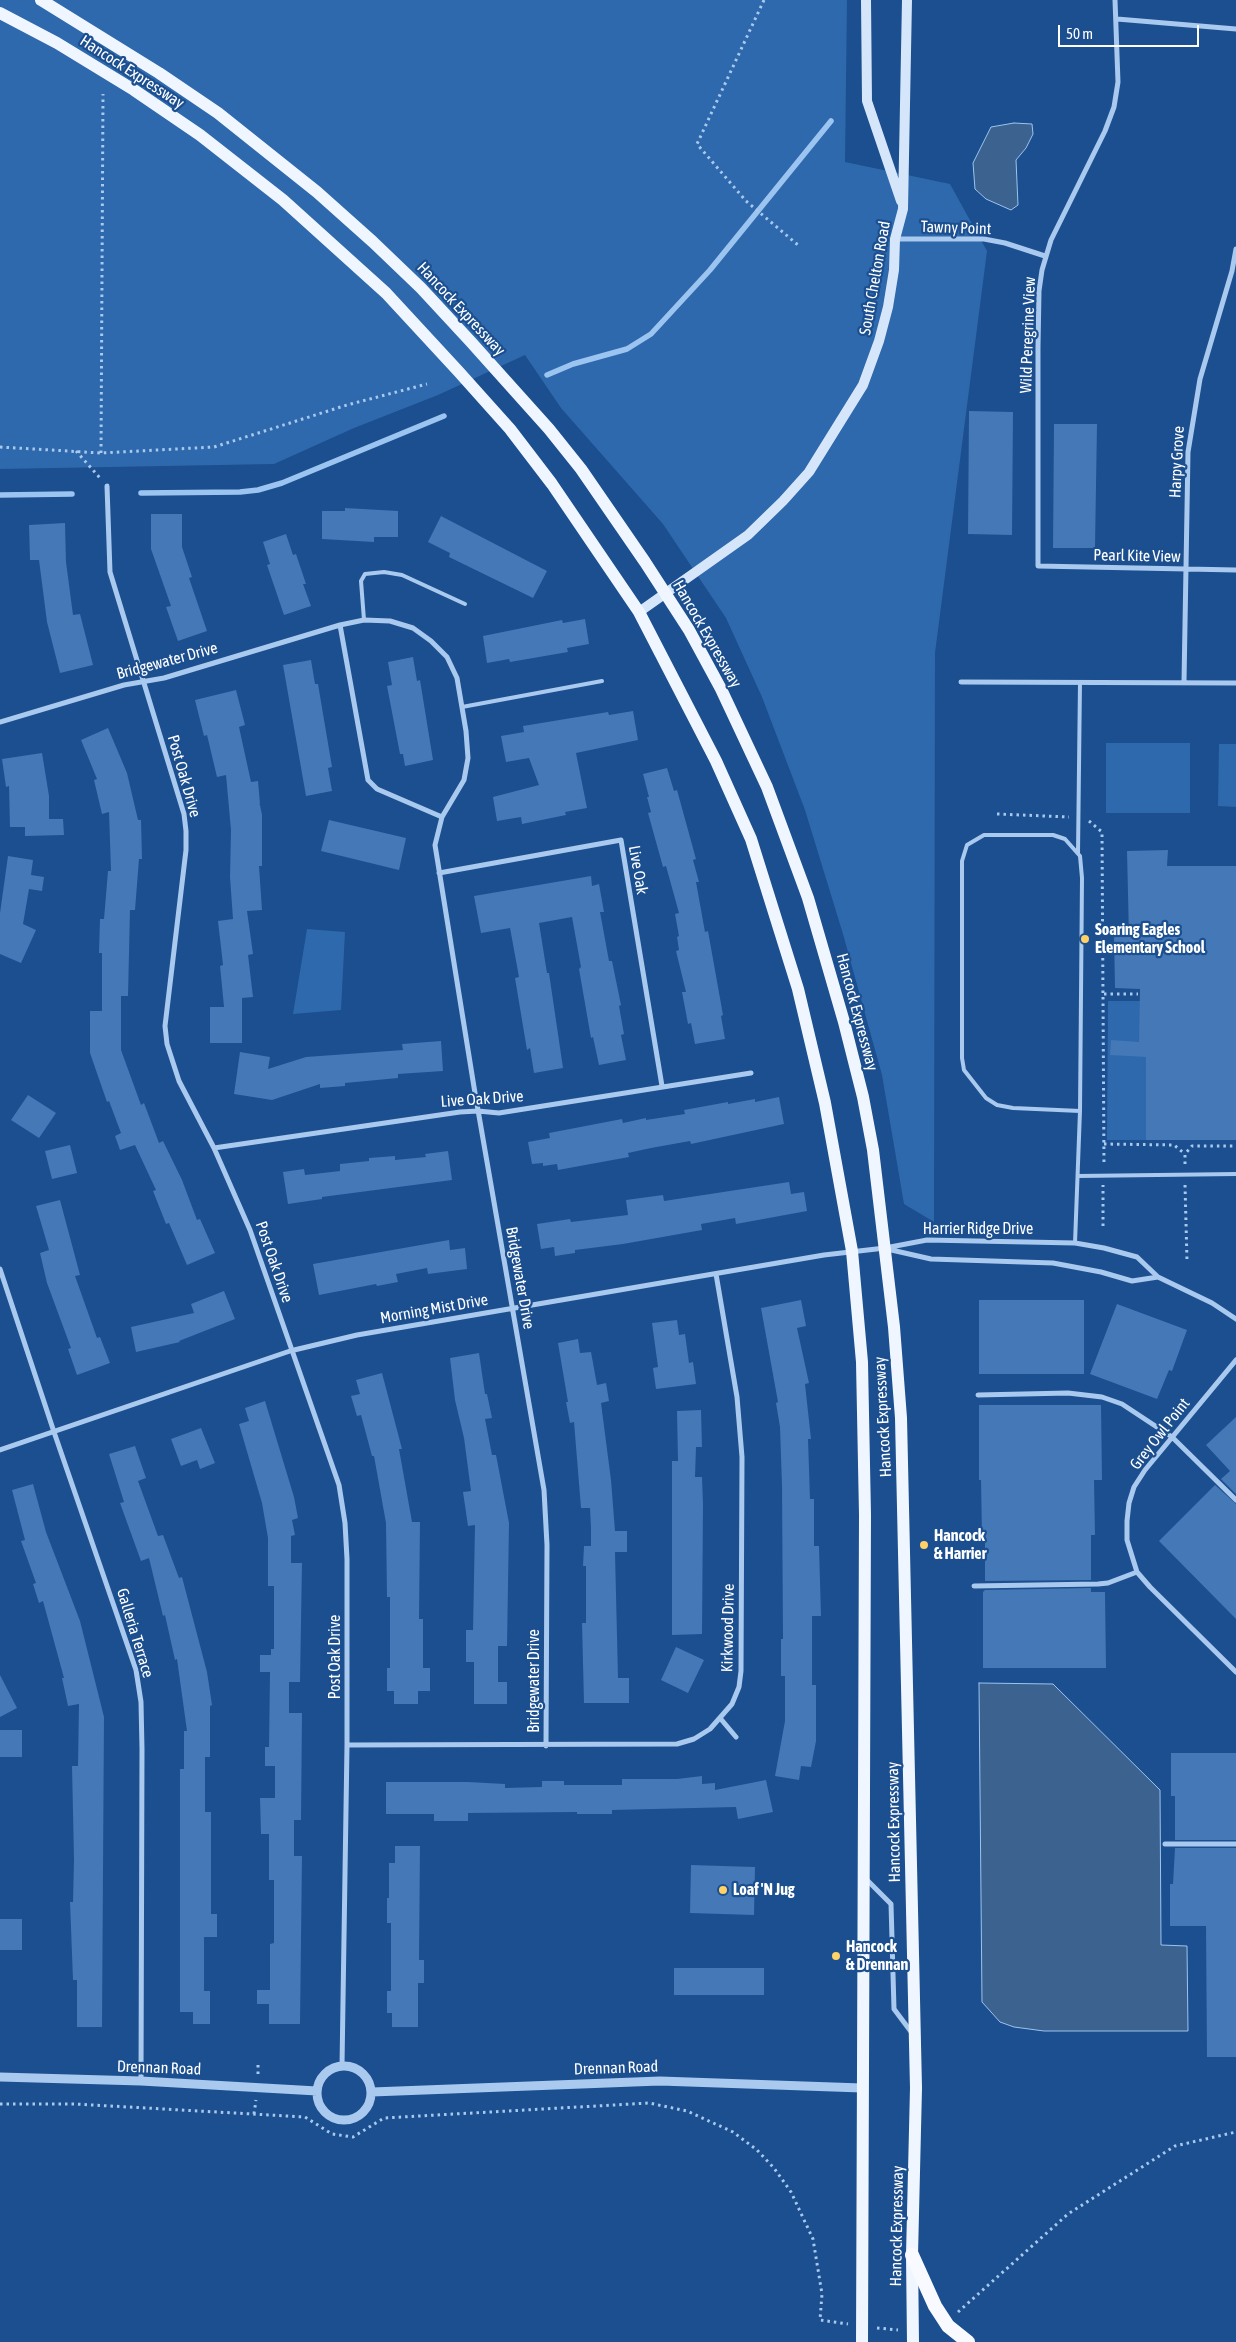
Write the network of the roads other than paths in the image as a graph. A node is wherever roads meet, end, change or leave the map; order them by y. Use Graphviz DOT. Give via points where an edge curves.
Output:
graph roads {
  1 [pos="41,0"];
  2 [pos="866,0"];
  3 [pos="907,0"];
  4 [pos="1115,0"];
  5 [pos="0,13"];
  6 [pos="1117,18"];
  7 [pos="1236,30"];
  8 [pos="903,209"];
  9 [pos="895,238"];
  10 [pos="1236,249"];
  11 [pos="1045,256"];
  12 [pos="107,486"];
  13 [pos="1038,566"];
  14 [pos="1187,569"];
  15 [pos="1236,570"];
  16 [pos="666,593"];
  17 [pos="465,604"];
  18 [pos="639,612"];
  19 [pos="364,620"];
  20 [pos="340,625"];
  21 [pos="602,681"];
  22 [pos="144,682"];
  23 [pos="962,682"];
  24 [pos="1080,682"];
  25 [pos="1184,682"];
  26 [pos="1236,683"];
  27 [pos="462,707"];
  28 [pos="0,722"];
  29 [pos="442,817"];
  30 [pos="1078,853"];
  31 [pos="439,873"];
  32 [pos="751,1073"];
  33 [pos="662,1086"];
  34 [pos="478,1111"];
  35 [pos="1080,1111"];
  36 [pos="214,1148"];
  37 [pos="1236,1174"];
  38 [pos="1078,1176"];
  39 [pos="1075,1243"];
  40 [pos="886,1248"];
  41 [pos="852,1251"];
  42 [pos="0,1269"];
  43 [pos="716,1274"];
  44 [pos="1158,1277"];
  45 [pos="512,1308"];
  46 [pos="1236,1319"];
  47 [pos="290,1351"];
  48 [pos="1236,1360"];
  49 [pos="978,1395"];
  50 [pos="54,1432"];
  51 [pos="1172,1436"];
  52 [pos="0,1450"];
  53 [pos="1236,1500"];
  54 [pos="1137,1572"];
  55 [pos="974,1586"];
  56 [pos="1236,1672"];
  57 [pos="720,1718"];
  58 [pos="736,1737"];
  59 [pos="347,1745"];
  60 [pos="546,1746"];
  61 [pos="1165,1844"];
  62 [pos="1236,1844"];
  63 [pos="863,1876"];
  64 [pos="915,2037"];
  65 [pos="342,2066"];
  66 [pos="0,2077"];
  67 [pos="141,2081"];
  68 [pos="862,2088"];
  69 [pos="317,2091"];
  70 [pos="372,2092"];
  71 [pos="912,2255"];
  72 [pos="862,2342"];
  73 [pos="913,2342"];
  74 [pos="968,2342"];
  1 -- 16 [label="main road, Hancock Expressway" via="218,113 317,192 380,248 421,288 549,429 581,469"];
  2 -- 8 [label="main road, South Chelton Road" via="867,101"];
  3 -- 8 [label="main road, South Chelton Road"];
  4 -- 6 [label="street, Wild Peregrine View"];
  5 -- 18 [label="main road, Hancock Expressway" via="127,85 200,135 283,200 347,256 386,293 510,429 552,484"];
  6 -- 7 [label="street"];
  6 -- 11 [label="street, Wild Peregrine View" via="1118,82 1114,107 1106,131"];
  8 -- 9 [label="main road, South Chelton Road"];
  9 -- 11 [label="street, Tawny Point" via="984,238"];
  9 -- 16 [label="main road, South Chelton Road" via="894,270 879,341 863,385 831,439 809,472 748,535"];
  10 -- 14 [label="street, Harpy Grove" via="1192,418 1188,452"];
  11 -- 13 [label="street, Wild Peregrine View" via="1039,291"];
  12 -- 22 [label="street, Post Oak Drive" via="110,572"];
  13 -- 14 [label="street, Pearl Kite View"];
  14 -- 15 [label="street, Pearl Kite View"];
  14 -- 25 [label="street, Harpy Grove"];
  16 -- 18 [label="main road, South Chelton Road"];
  16 -- 40 [label="main road, Hancock Expressway" via="721,690 768,787 808,898 863,1098 874,1150"];
  17 -- 19 [label="lane" via="402,575 384,572 365,574 361,581"];
  18 -- 41 [label="main road, Hancock Expressway" via="716,761 754,848 798,989 825,1103"];
  19 -- 20 [label="street, Bridgewater Drive"];
  19 -- 27 [label="street, Bridgewater Drive" via="390,620 413,628 431,641 447,656 458,678"];
  20 -- 22 [label="street, Bridgewater Drive"];
  20 -- 29 [label="street" via="368,780 377,789"];
  21 -- 27 [label="lane"];
  22 -- 28 [label="street, Bridgewater Drive"];
  22 -- 36 [label="street, Post Oak Drive" via="184,814 186,831 165,1026 167,1044 179,1081"];
  23 -- 24 [label="street"];
  24 -- 25 [label="street"];
  24 -- 30 [label="lane"];
  25 -- 26 [label="street"];
  27 -- 29 [label="street, Bridgewater Drive" via="468,758 464,780"];
  29 -- 31 [label="street, Bridgewater Drive" via="435,845"];
  30 -- 35 [label="lane" via="1082,869"];
  30 -- 35 [label="lane" via="1066,839 1053,836 984,835 967,845 962,860 962,1058 970,1079 986,1098 997,1105"];
  31 -- 33 [label="street, Live Oak" via="621,840"];
  31 -- 34 [label="street, Bridgewater Drive"];
  32 -- 33 [label="street, Live Oak Drive"];
  33 -- 34 [label="street, Live Oak Drive" via="499,1113"];
  34 -- 36 [label="street, Live Oak Drive"];
  34 -- 45 [label="street, Bridgewater Drive"];
  35 -- 38 [label="lane"];
  36 -- 47 [label="street, Post Oak Drive" via="250,1230"];
  37 -- 38 [label="lane"];
  38 -- 39 [label="lane"];
  39 -- 40 [label="street, Harrier Ridge Drive" via="927,1240"];
  39 -- 44 [label="street, Harrier Ridge Drive" via="1137,1257"];
  40 -- 41 [label="street, Morning Mist Drive"];
  40 -- 44 [label="street, Harrier Ridge Drive" via="931,1259 1053,1263 1132,1281"];
  40 -- 64 [label="main road, Hancock Expressway" via="901,1418"];
  41 -- 43 [label="street, Morning Mist Drive"];
  41 -- 63 [label="main road, Hancock Expressway" via="864,1406"];
  42 -- 50 [label="street, Galleria Terrace"];
  43 -- 45 [label="street, Morning Mist Drive"];
  43 -- 57 [label="street, Kirkwood Drive" via="737,1397 742,1458 741,1671 732,1704"];
  44 -- 46 [label="street, Harrier Ridge Drive" via="1212,1303"];
  45 -- 47 [label="street, Morning Mist Drive" via="357,1335"];
  45 -- 60 [label="street, Bridgewater Drive" via="544,1490 548,1545"];
  47 -- 50 [label="street, Morning Mist Drive"];
  47 -- 59 [label="street, Post Oak Drive" via="339,1485 345,1523"];
  48 -- 51 [label="street, Grey Owl Point"];
  49 -- 51 [label="street" via="1068,1393 1102,1397 1122,1404"];
  50 -- 52 [label="street, Morning Mist Drive"];
  50 -- 67 [label="street, Galleria Terrace" via="136,1670 141,1702"];
  51 -- 53 [label="street"];
  51 -- 54 [label="street, Grey Owl Point" via="1145,1470 1128,1503 1127,1540"];
  54 -- 55 [label="street" via="1098,1584"];
  54 -- 56 [label="street, Grey Owl Point"];
  57 -- 58 [label="street"];
  57 -- 60 [label="street, Kirkwood Drive" via="694,1739 676,1744"];
  59 -- 60 [label="street, Kirkwood Drive"];
  59 -- 65 [label="street, Post Oak Drive"];
  61 -- 62 [label="street"];
  63 -- 64 [label="street" via="891,1904 894,2009"];
  63 -- 68 [label="main road, Hancock Expressway"];
  64 -- 71 [label="main road, Hancock Expressway"];
  65 -- 69 [label="street" via="328,2071"];
  65 -- 70 [label="street" via="359,2070 366,2076"];
  66 -- 67 [label="street, Drennan Road"];
  67 -- 69 [label="street, Drennan Road"];
  68 -- 70 [label="street, Drennan Road" via="660,2081"];
  68 -- 72 [label="main road, Hancock Expressway"];
  69 -- 70 [label="street" via="318,2100 327,2114 344,2120 367,2109"];
  71 -- 73 [label="main road, Hancock Expressway"];
  71 -- 74 [label="highway" via="934,2306 948,2326"];
}
